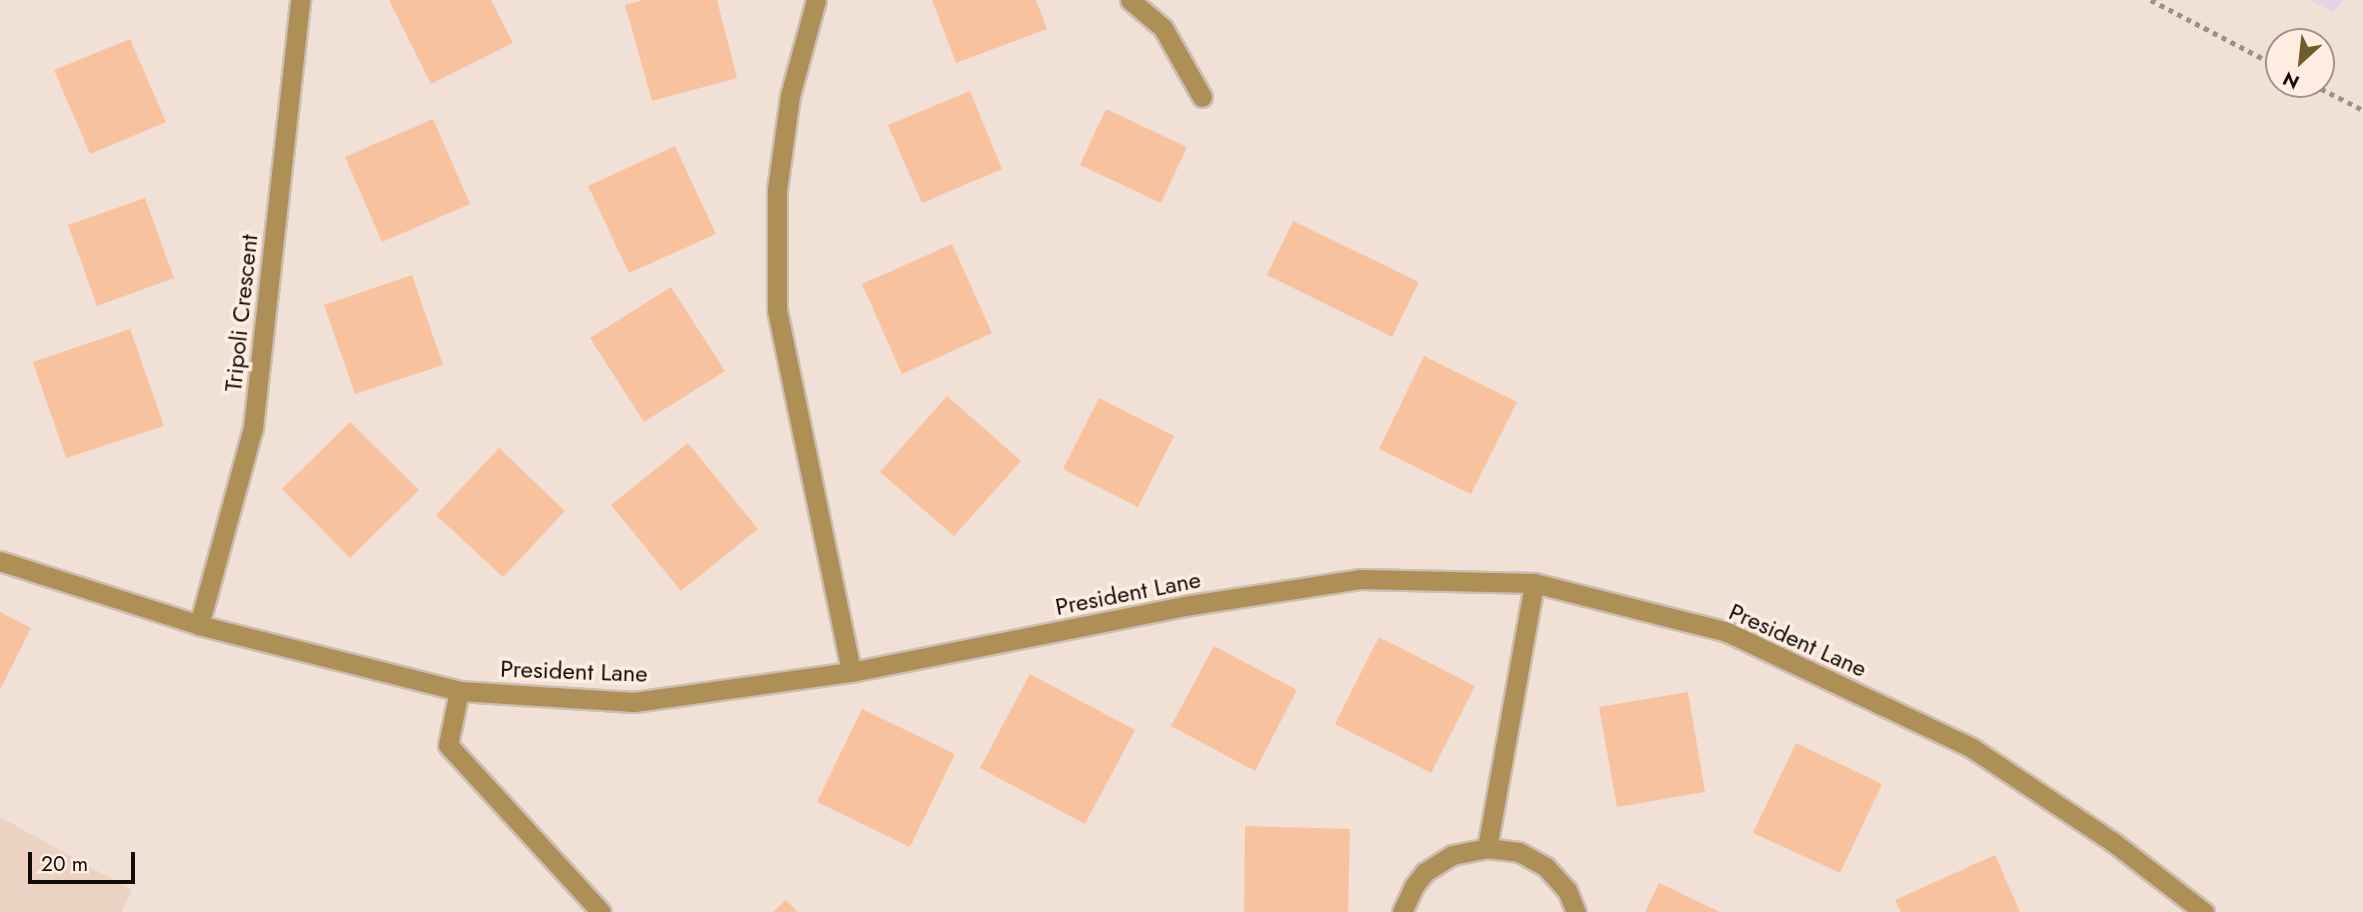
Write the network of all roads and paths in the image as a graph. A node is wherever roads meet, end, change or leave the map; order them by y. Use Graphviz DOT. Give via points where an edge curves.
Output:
graph roads {
  1 [pos="300,0"];
  2 [pos="816,0"];
  3 [pos="1130,0"];
  4 [pos="2151,0"];
  5 [pos="2265,60"];
  6 [pos="2335,96"];
  7 [pos="1202,97"];
  8 [pos="2363,110"];
  9 [pos="0,561"];
  10 [pos="1534,583"];
  11 [pos="199,625"];
  12 [pos="851,672"];
  13 [pos="459,691"];
  14 [pos="1487,848"];
  15 [pos="2194,909"];
  16 [pos="601,912"];
  17 [pos="1402,912"];
  18 [pos="1576,912"];
  1 -- 11 [label="street, Tripoli Crescent" via="253,428"];
  2 -- 12 [label="street" via="790,96 777,190 777,310"];
  3 -- 7 [label="street" via="1163,27"];
  4 -- 5 [label="path"];
  6 -- 8 [label="path"];
  9 -- 11 [label="street, President Lane"];
  10 -- 12 [label="street, President Lane" via="1362,579 1185,606"];
  10 -- 14 [label="street"];
  10 -- 15 [label="street, President Lane" via="1727,632 1972,748 2113,842"];
  11 -- 13 [label="street, President Lane"];
  12 -- 13 [label="street, President Lane" via="635,702"];
  13 -- 16 [label="street" via="448,745"];
  14 -- 17 [label="street" via="1452,855 1425,872"];
  14 -- 18 [label="street" via="1519,852 1546,867 1567,890"];
}
